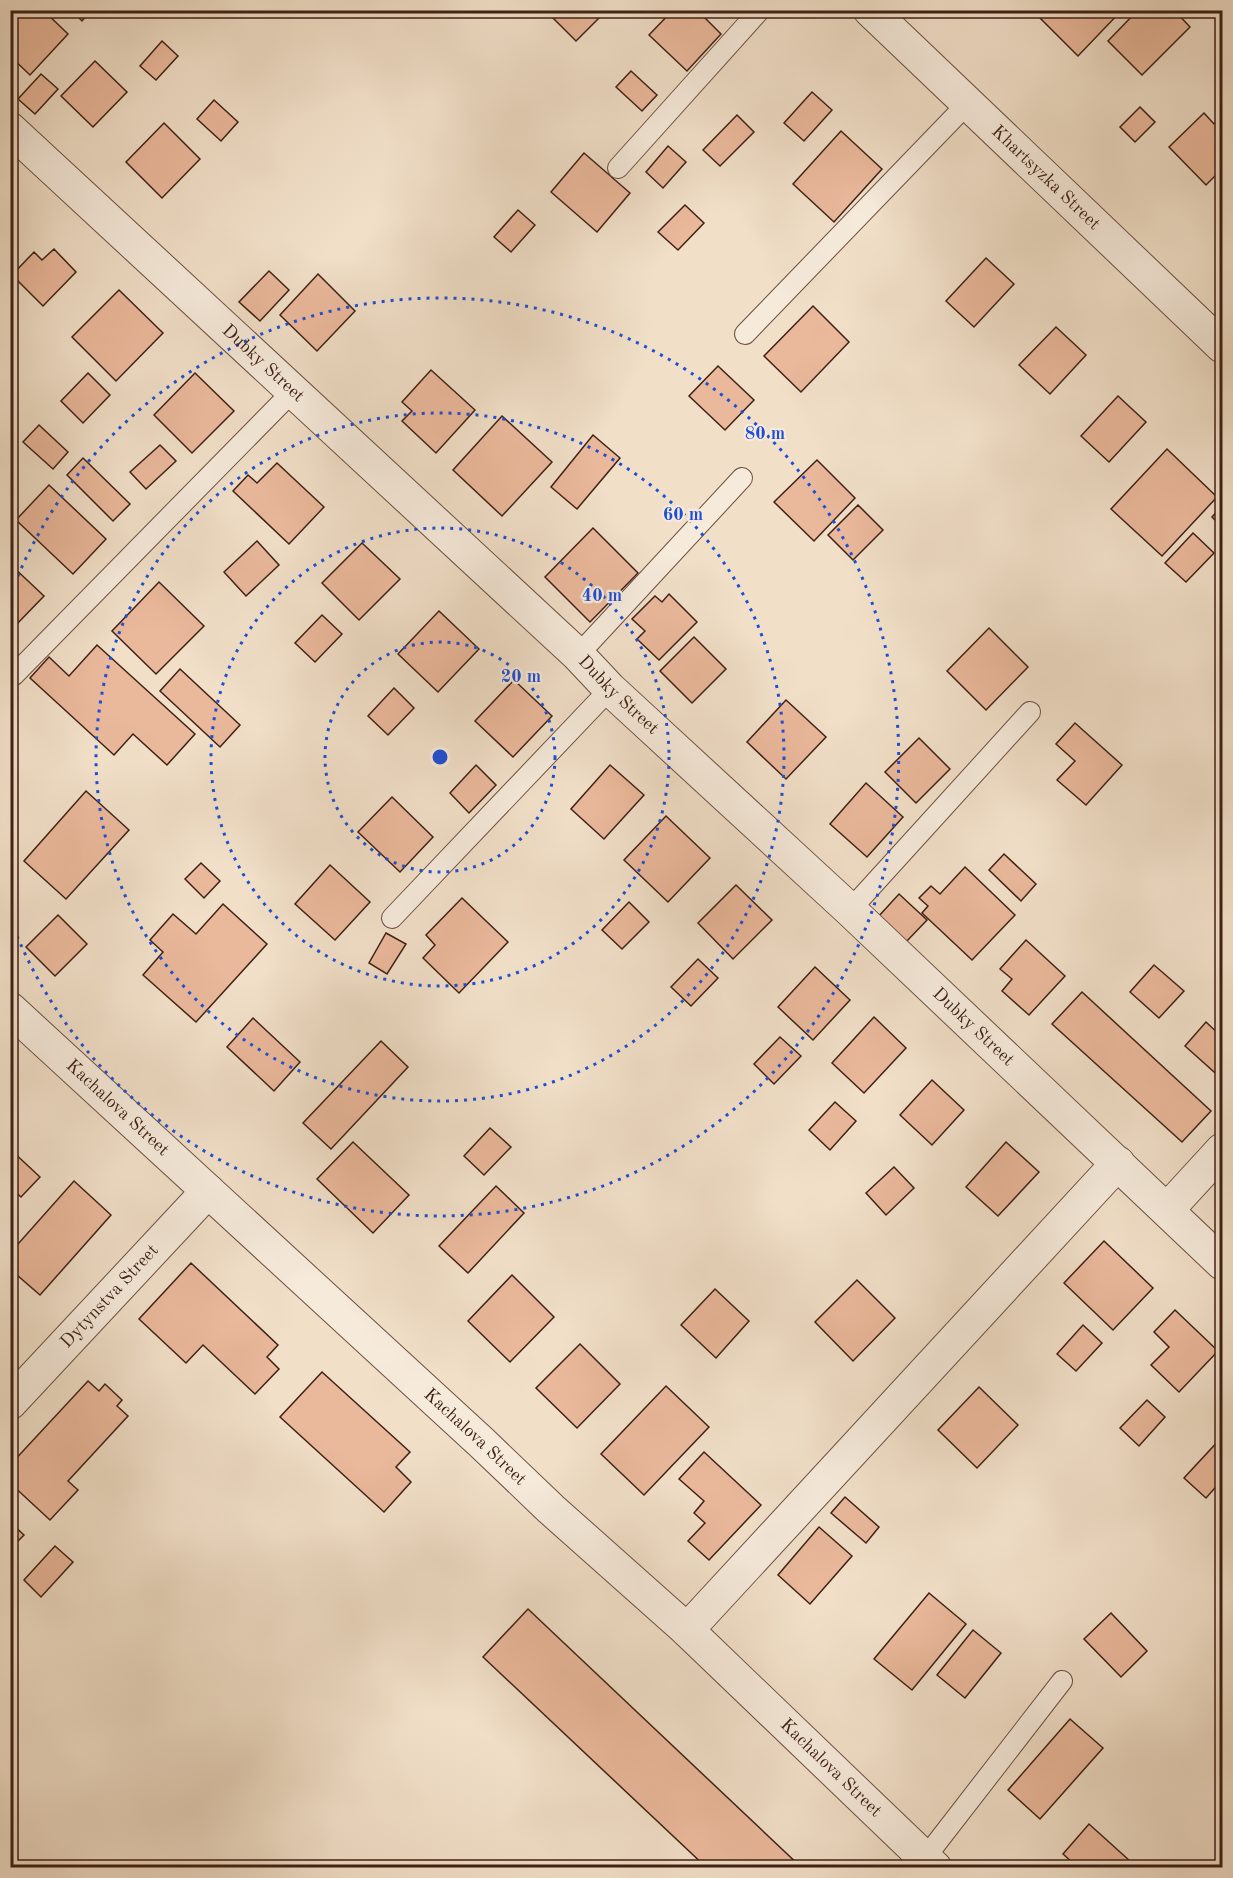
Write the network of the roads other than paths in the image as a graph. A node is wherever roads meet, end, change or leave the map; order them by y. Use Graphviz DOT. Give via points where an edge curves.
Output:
graph roads {
  1 [pos="760,10"];
  2 [pos="870,10"];
  3 [pos="968,103"];
  4 [pos="10,129"];
  5 [pos="618,168"];
  6 [pos="745,334"];
  7 [pos="1222,346"];
  8 [pos="293,391"];
  9 [pos="742,478"];
  10 [pos="578,655"];
  11 [pos="14,675"];
  12 [pos="610,689"];
  13 [pos="1030,712"];
  14 [pos="850,910"];
  15 [pos="392,918"];
  16 [pos="10,1009"];
  17 [pos="1222,1150"];
  18 [pos="1118,1163"];
  19 [pos="208,1191"];
  20 [pos="1167,1210"];
  21 [pos="1222,1263"];
  22 [pos="10,1404"];
  23 [pos="687,1630"];
  24 [pos="1062,1680"];
  25 [pos="930,1863"];
  1 -- 5 [label="lane"];
  2 -- 3 [label="street, Khartsyzka Street"];
  3 -- 6 [label="lane"];
  3 -- 7 [label="street, Khartsyzka Street"];
  4 -- 8 [label="street, Dubky Street"];
  8 -- 10 [label="street, Dubky Street"];
  8 -- 11 [label="lane"];
  9 -- 10 [label="lane"];
  10 -- 12 [label="street, Dubky Street"];
  12 -- 14 [label="street, Dubky Street"];
  12 -- 15 [label="lane"];
  13 -- 14 [label="lane"];
  14 -- 18 [label="street, Dubky Street"];
  16 -- 19 [label="street, Kachalova Street"];
  17 -- 20 [label="street"];
  18 -- 20 [label="street, Dubky Street"];
  18 -- 23 [label="street"];
  19 -- 22 [label="street, Dytynstva Street"];
  19 -- 23 [label="street, Kachalova Street"];
  20 -- 21 [label="street, Dubky Street"];
  23 -- 25 [label="street, Kachalova Street"];
  24 -- 25 [label="lane"];
}
